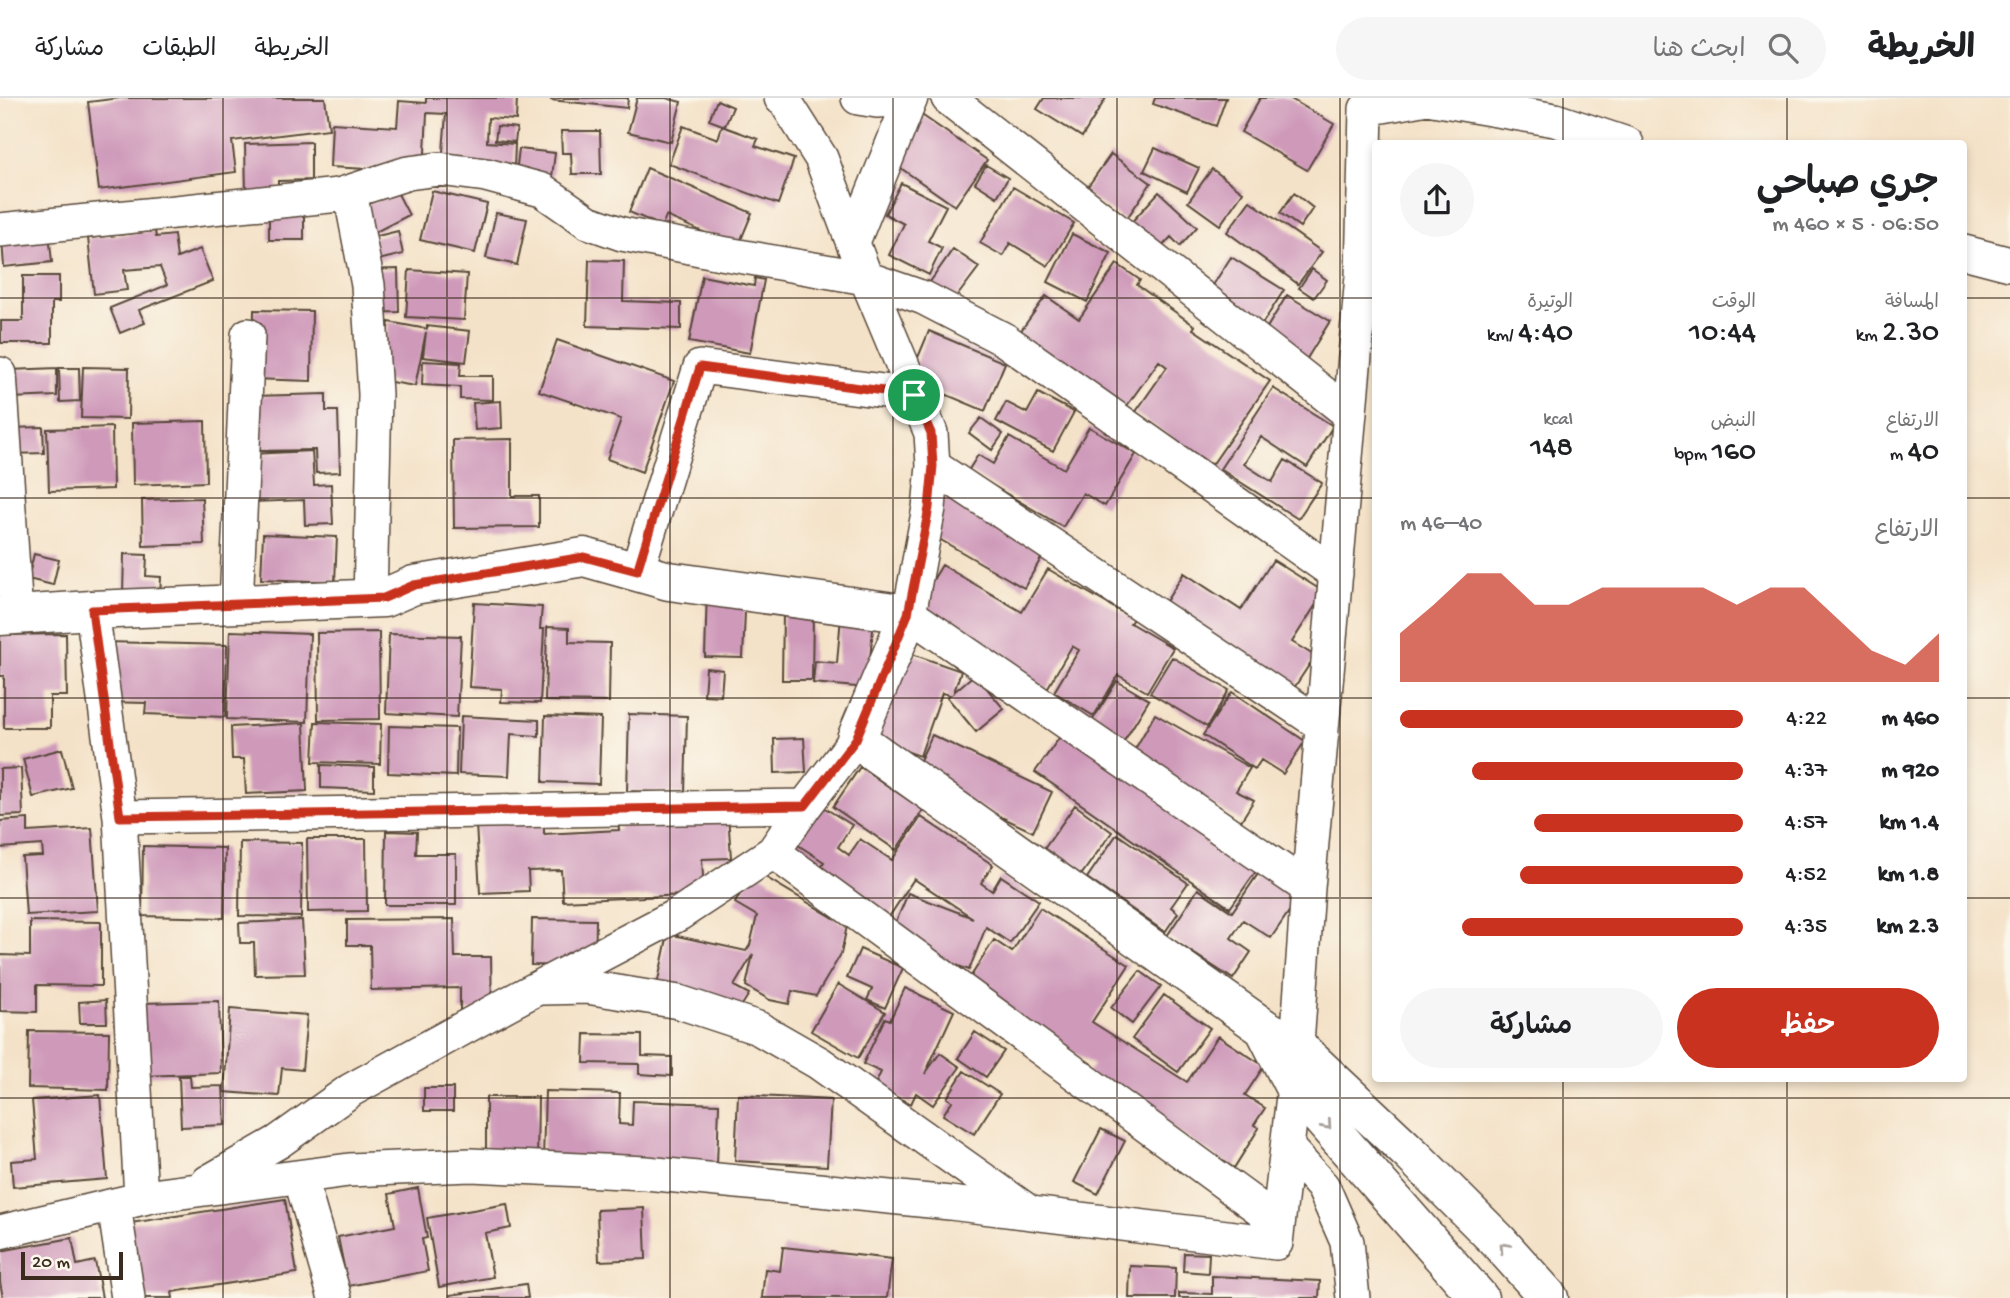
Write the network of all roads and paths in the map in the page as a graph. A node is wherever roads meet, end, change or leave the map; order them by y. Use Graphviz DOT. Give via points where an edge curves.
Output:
graph roads {
  1 [pos="781,98"];
  2 [pos="858,98"];
  3 [pos="910,98"];
  4 [pos="948,98"];
  5 [pos="1615,140"];
  6 [pos="350,192"];
  7 [pos="0,230"];
  8 [pos="853,242"];
  9 [pos="1967,253"];
  10 [pos="2010,264"];
  11 [pos="866,278"];
  12 [pos="248,335"];
  13 [pos="0,374"];
  14 [pos="914,395"];
  15 [pos="1350,414"];
  16 [pos="933,466"];
  17 [pos="637,571"];
  18 [pos="1336,574"];
  19 [pos="369,599"];
  20 [pos="236,604"];
  21 [pos="92,610"];
  22 [pos="908,614"];
  23 [pos="8,616"];
  24 [pos="1322,724"];
  25 [pos="856,739"];
  26 [pos="805,806"];
  27 [pos="120,817"];
  28 [pos="773,852"];
  29 [pos="1308,888"];
  30 [pos="538,988"];
  31 [pos="1280,1037"];
  32 [pos="1293,1087"];
  33 [pos="1287,1147"];
  34 [pos="300,1177"];
  35 [pos="194,1190"];
  36 [pos="127,1201"];
  37 [pos="1029,1212"];
  38 [pos="1278,1222"];
  39 [pos="0,1232"];
  40 [pos="128,1298"];
  41 [pos="335,1298"];
  42 [pos="1353,1298"];
  43 [pos="1479,1298"];
  44 [pos="1549,1298"];
  1 -- 8 [label="street" via="821,158"];
  2 -- 3 [label="street"];
  3 -- 8 [label="street"];
  4 -- 15 [label="street"];
  5 -- 15 [label="street" via="1555,120 1427,98 1366,109 1362,276"];
  6 -- 7 [label="street"];
  6 -- 11 [label="street" via="408,173 439,169 486,175 542,190 588,222 622,234"];
  6 -- 19 [label="street" via="368,285 375,394"];
  8 -- 11 [label="street"];
  9 -- 10 [label="street"];
  11 -- 14 [label="street"];
  11 -- 18 [label="street" via="924,298 1004,340"];
  12 -- 20 [label="street"];
  13 -- 23 [label="street"];
  14 -- 16 [label="street" via="931,433"];
  14 -- 17 [label="street" via="700,367"];
  15 -- 18 [label="street"];
  16 -- 22 [label="street"];
  16 -- 24 [label="street"];
  17 -- 19 [label="street" via="584,557 414,585 384,598"];
  17 -- 22 [label="street" via="669,581"];
  18 -- 24 [label="street"];
  19 -- 20 [label="street"];
  20 -- 21 [label="street"];
  21 -- 23 [label="street"];
  21 -- 27 [label="street"];
  22 -- 25 [label="street"];
  22 -- 29 [label="street"];
  24 -- 29 [label="street"];
  25 -- 26 [label="street"];
  25 -- 31 [label="street"];
  26 -- 27 [label="street"];
  26 -- 28 [label="street"];
  27 -- 36 [label="street"];
  28 -- 30 [label="street" via="679,914"];
  28 -- 38 [label="street"];
  29 -- 31 [label="street"];
  30 -- 35 [label="street" via="351,1090 278,1142"];
  30 -- 37 [label="street" via="587,987 679,1002 758,1028 819,1063"];
  31 -- 32 [label="street"];
  44 -- 31 [label="street, one-way" via="1412,1155"];
  32 -- 33 [label="street"];
  32 -- 43 [label="street, one-way"];
  33 -- 38 [label="street"];
  33 -- 42 [label="street" via="1323,1187 1343,1231"];
  34 -- 35 [label="street"];
  34 -- 37 [label="street" via="349,1170 471,1165 646,1172"];
  34 -- 41 [label="street"];
  35 -- 36 [label="street"];
  36 -- 39 [label="street"];
  36 -- 40 [label="street"];
  37 -- 38 [label="street" via="1276,1243"];
}
